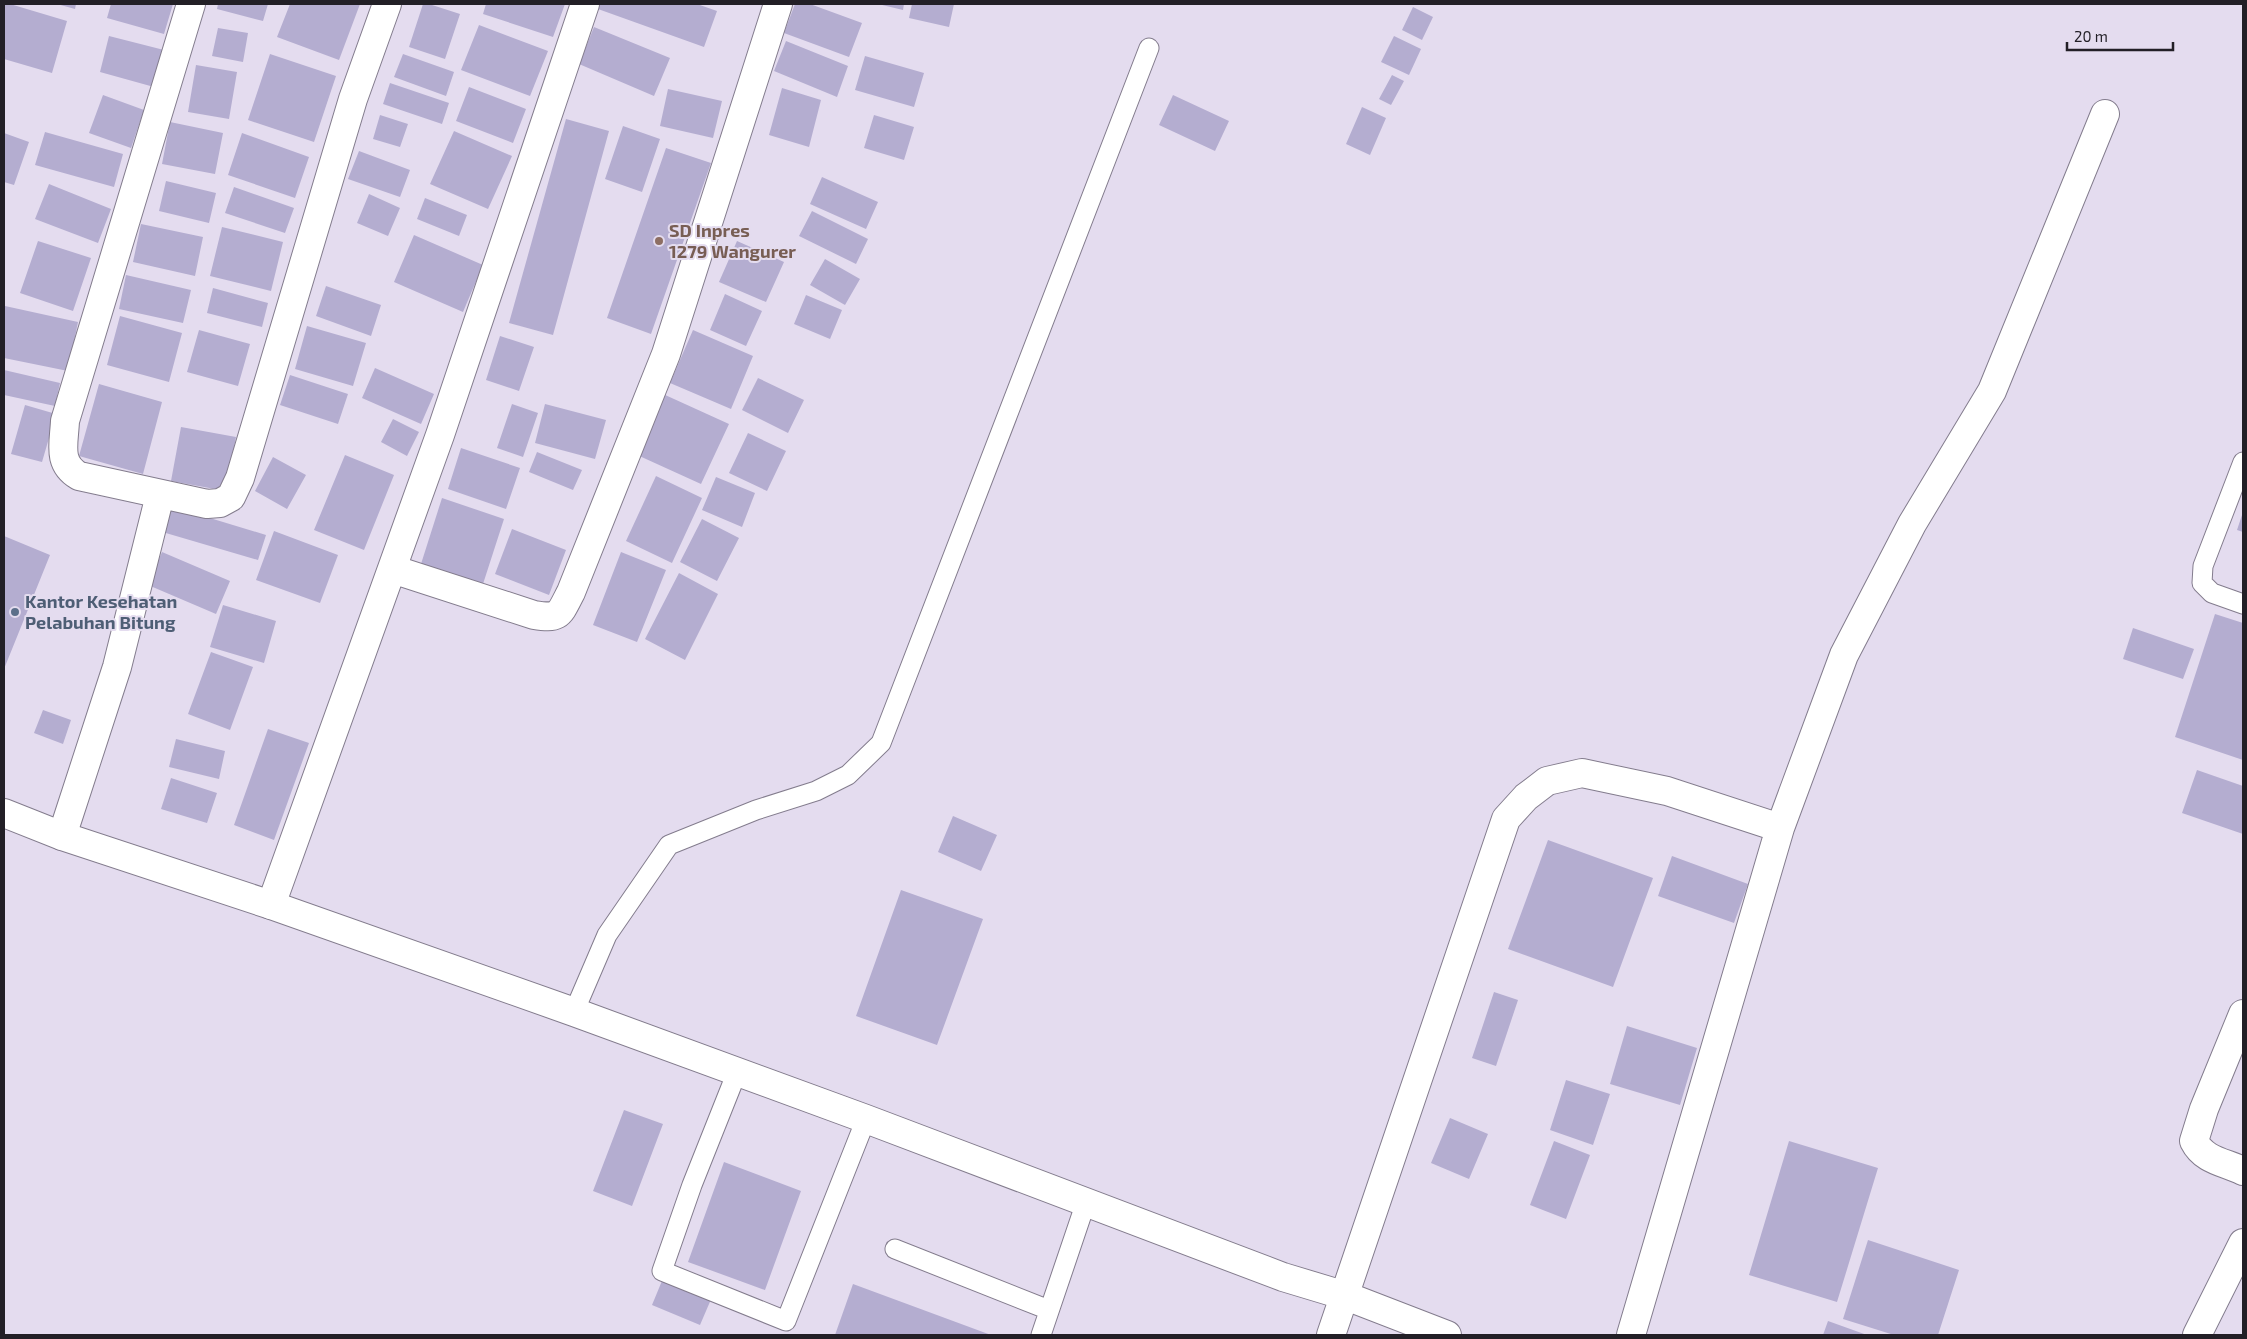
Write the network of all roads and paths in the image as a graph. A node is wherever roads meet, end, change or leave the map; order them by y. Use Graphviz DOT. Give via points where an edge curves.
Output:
graph roads {
  1 [pos="191,4"];
  2 [pos="386,4"];
  3 [pos="585,4"];
  4 [pos="778,4"];
  5 [pos="1150,48"];
  6 [pos="2105,114"];
  7 [pos="2243,462"];
  8 [pos="160,495"];
  9 [pos="392,569"];
  10 [pos="2243,604"];
  11 [pos="4,813"];
  12 [pos="1780,828"];
  13 [pos="62,836"];
  14 [pos="271,904"];
  15 [pos="574,1012"];
  16 [pos="2243,1014"];
  17 [pos="737,1072"];
  18 [pos="866,1119"];
  19 [pos="2243,1171"];
  20 [pos="1086,1202"];
  21 [pos="2243,1244"];
  22 [pos="895,1249"];
  23 [pos="1346,1296"];
  24 [pos="1050,1310"];
  25 [pos="1041,1335"];
  26 [pos="1331,1335"];
  27 [pos="1447,1335"];
  28 [pos="1631,1335"];
  29 [pos="2197,1335"];
  1 -- 8 [label="main road" via="65,421 63,458 69,470 79,476"];
  2 -- 8 [label="main road" via="353,100 235,489 231,497 220,503 207,504"];
  3 -- 9 [label="main road"];
  4 -- 9 [label="main road" via="666,354 560,613 551,618 534,615"];
  5 -- 15 [label="lane" via="881,743 848,775 816,791 756,810 669,845 607,935"];
  6 -- 12 [label="main road" via="1992,391 1912,524 1844,655"];
  7 -- 10 [label="lane" via="2202,566 2202,583 2212,593"];
  8 -- 13 [label="main road" via="117,667"];
  9 -- 14 [label="main road"];
  11 -- 13 [label="main road"];
  12 -- 23 [label="main road" via="1667,791 1582,773 1547,781 1526,797 1506,819"];
  12 -- 28 [label="main road"];
  13 -- 14 [label="main road"];
  14 -- 15 [label="main road"];
  15 -- 17 [label="main road"];
  16 -- 19 [label="main road" via="2194,1141 2198,1150 2208,1158"];
  17 -- 18 [label="main road"];
  17 -- 18 [label="lane" via="662,1271 786,1321"];
  18 -- 20 [label="main road"];
  20 -- 23 [label="main road" via="1283,1277"];
  20 -- 24 [label="lane"];
  21 -- 29 [label="main road"];
  22 -- 24 [label="lane"];
  23 -- 26 [label="main road"];
  23 -- 27 [label="main road"];
  24 -- 25 [label="lane"];
}
